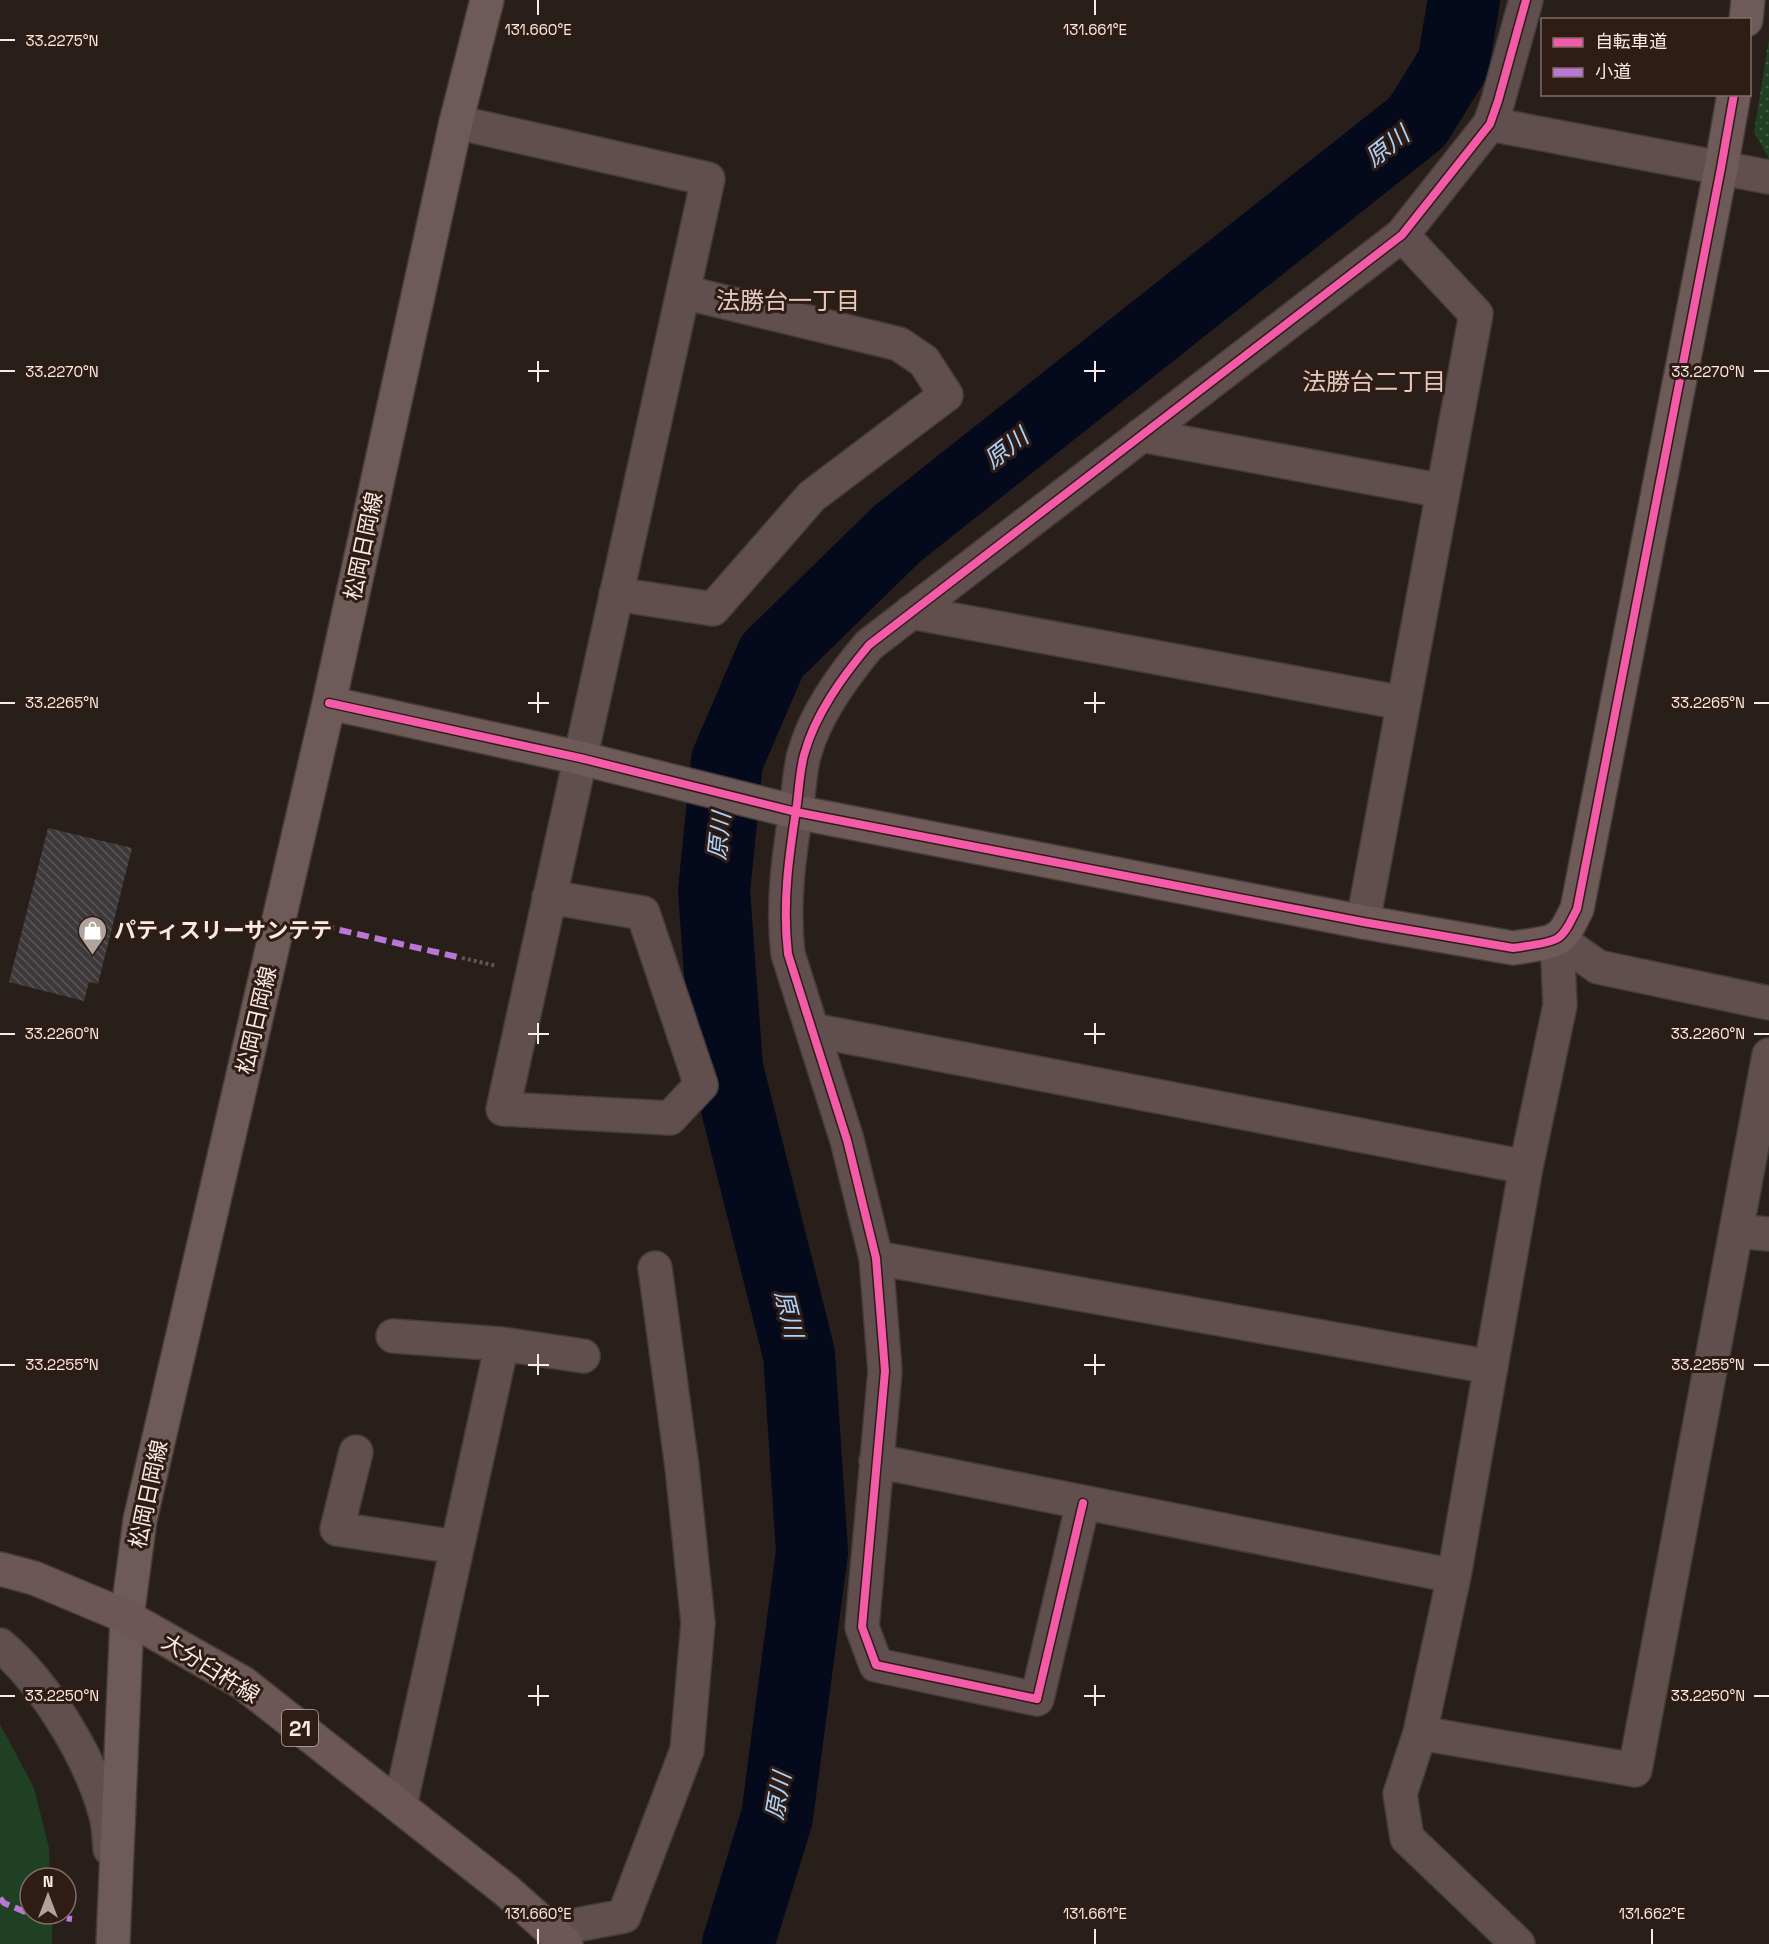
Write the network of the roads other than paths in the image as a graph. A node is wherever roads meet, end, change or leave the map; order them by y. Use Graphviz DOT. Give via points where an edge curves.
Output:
graph roads {
  1 [pos="487,0"];
  2 [pos="1526,0"];
  3 [pos="1748,0"];
  4 [pos="1746,18"];
  5 [pos="1734,96"];
  6 [pos="456,123"];
  7 [pos="1490,124"];
  8 [pos="1721,168"];
  9 [pos="1769,177"];
  10 [pos="1402,235"];
  11 [pos="683,292"];
  12 [pos="1141,435"];
  13 [pos="1443,491"];
  14 [pos="616,594"];
  15 [pos="911,612"];
  16 [pos="329,703"];
  17 [pos="1403,703"];
  18 [pos="580,758"];
  19 [pos="796,812"];
  20 [pos="549,897"];
  21 [pos="1363,922"];
  22 [pos="1557,938"];
  23 [pos="1769,1003"];
  24 [pos="812,1030"];
  25 [pos="1769,1055"];
  26 [pos="1526,1167"];
  27 [pos="1736,1231"];
  28 [pos="1769,1234"];
  29 [pos="876,1257"];
  30 [pos="655,1268"];
  31 [pos="393,1336"];
  32 [pos="502,1344"];
  33 [pos="583,1356"];
  34 [pos="1491,1367"];
  35 [pos="356,1452"];
  36 [pos="876,1461"];
  37 [pos="1083,1503"];
  38 [pos="456,1547"];
  39 [pos="0,1569"];
  40 [pos="1454,1576"];
  41 [pos="127,1617"];
  42 [pos="0,1645"];
  43 [pos="1420,1733"];
  44 [pos="400,1806"];
  45 [pos="115,1895"];
  46 [pos="558,1937"];
  47 [pos="113,1944"];
  48 [pos="1518,1944"];
  1 -- 6 [label="street, 松岡日岡線"];
  2 -- 7 [label="street"];
  3 -- 4 [label="street"];
  5 -- 8 [label="street"];
  6 -- 11 [label="street" via="708,179"];
  6 -- 16 [label="street, 松岡日岡線"];
  7 -- 8 [label="street"];
  7 -- 10 [label="street"];
  8 -- 9 [label="street"];
  8 -- 22 [label="street" via="1577,909"];
  10 -- 12 [label="street"];
  10 -- 13 [label="street" via="1476,314"];
  11 -- 14 [label="street"];
  11 -- 14 [label="street" via="899,344 924,361 946,395 812,496 713,609"];
  12 -- 13 [label="street"];
  12 -- 15 [label="street"];
  13 -- 17 [label="street"];
  14 -- 18 [label="street"];
  15 -- 17 [label="street"];
  15 -- 19 [label="street" via="869,645 832,695 804,754"];
  16 -- 18 [label="street"];
  16 -- 41 [label="street, 松岡日岡線" via="140,1520"];
  17 -- 21 [label="street"];
  18 -- 19 [label="street"];
  18 -- 20 [label="street"];
  19 -- 21 [label="street"];
  19 -- 24 [label="street" via="786,884 785,926 788,954"];
  20 -- 20 [label="street" via="503,1108 670,1118 702,1085 643,913"];
  21 -- 22 [label="street" via="1514,948"];
  22 -- 23 [label="street" via="1598,968"];
  22 -- 26 [label="street" via="1560,1005"];
  24 -- 26 [label="street"];
  24 -- 29 [label="street" via="847,1140"];
  25 -- 27 [label="street"];
  26 -- 34 [label="street"];
  27 -- 28 [label="street"];
  27 -- 43 [label="street" via="1635,1770"];
  29 -- 34 [label="street"];
  29 -- 36 [label="street" via="885,1371"];
  30 -- 46 [label="street" via="698,1623 687,1750 624,1916"];
  31 -- 32 [label="street"];
  32 -- 33 [label="street"];
  32 -- 38 [label="street"];
  34 -- 40 [label="street"];
  35 -- 38 [label="street" via="338,1529"];
  36 -- 37 [label="street"];
  36 -- 37 [label="street" via="862,1627 876,1665 1037,1699"];
  37 -- 40 [label="street"];
  38 -- 44 [label="street"];
  39 -- 41 [label="main road, 大分臼杵線 / 21" via="34,1578"];
  40 -- 43 [label="street"];
  41 -- 44 [label="main road, 大分臼杵線 / 21" via="243,1683"];
  41 -- 45 [label="street, 松岡日岡線"];
  42 -- 45 [label="street" via="45,1695 83,1752 106,1813"];
  43 -- 48 [label="street" via="1400,1794 1407,1838"];
  44 -- 46 [label="main road, 大分臼杵線 / 21"];
  45 -- 47 [label="street, 松岡日岡線"];
}
